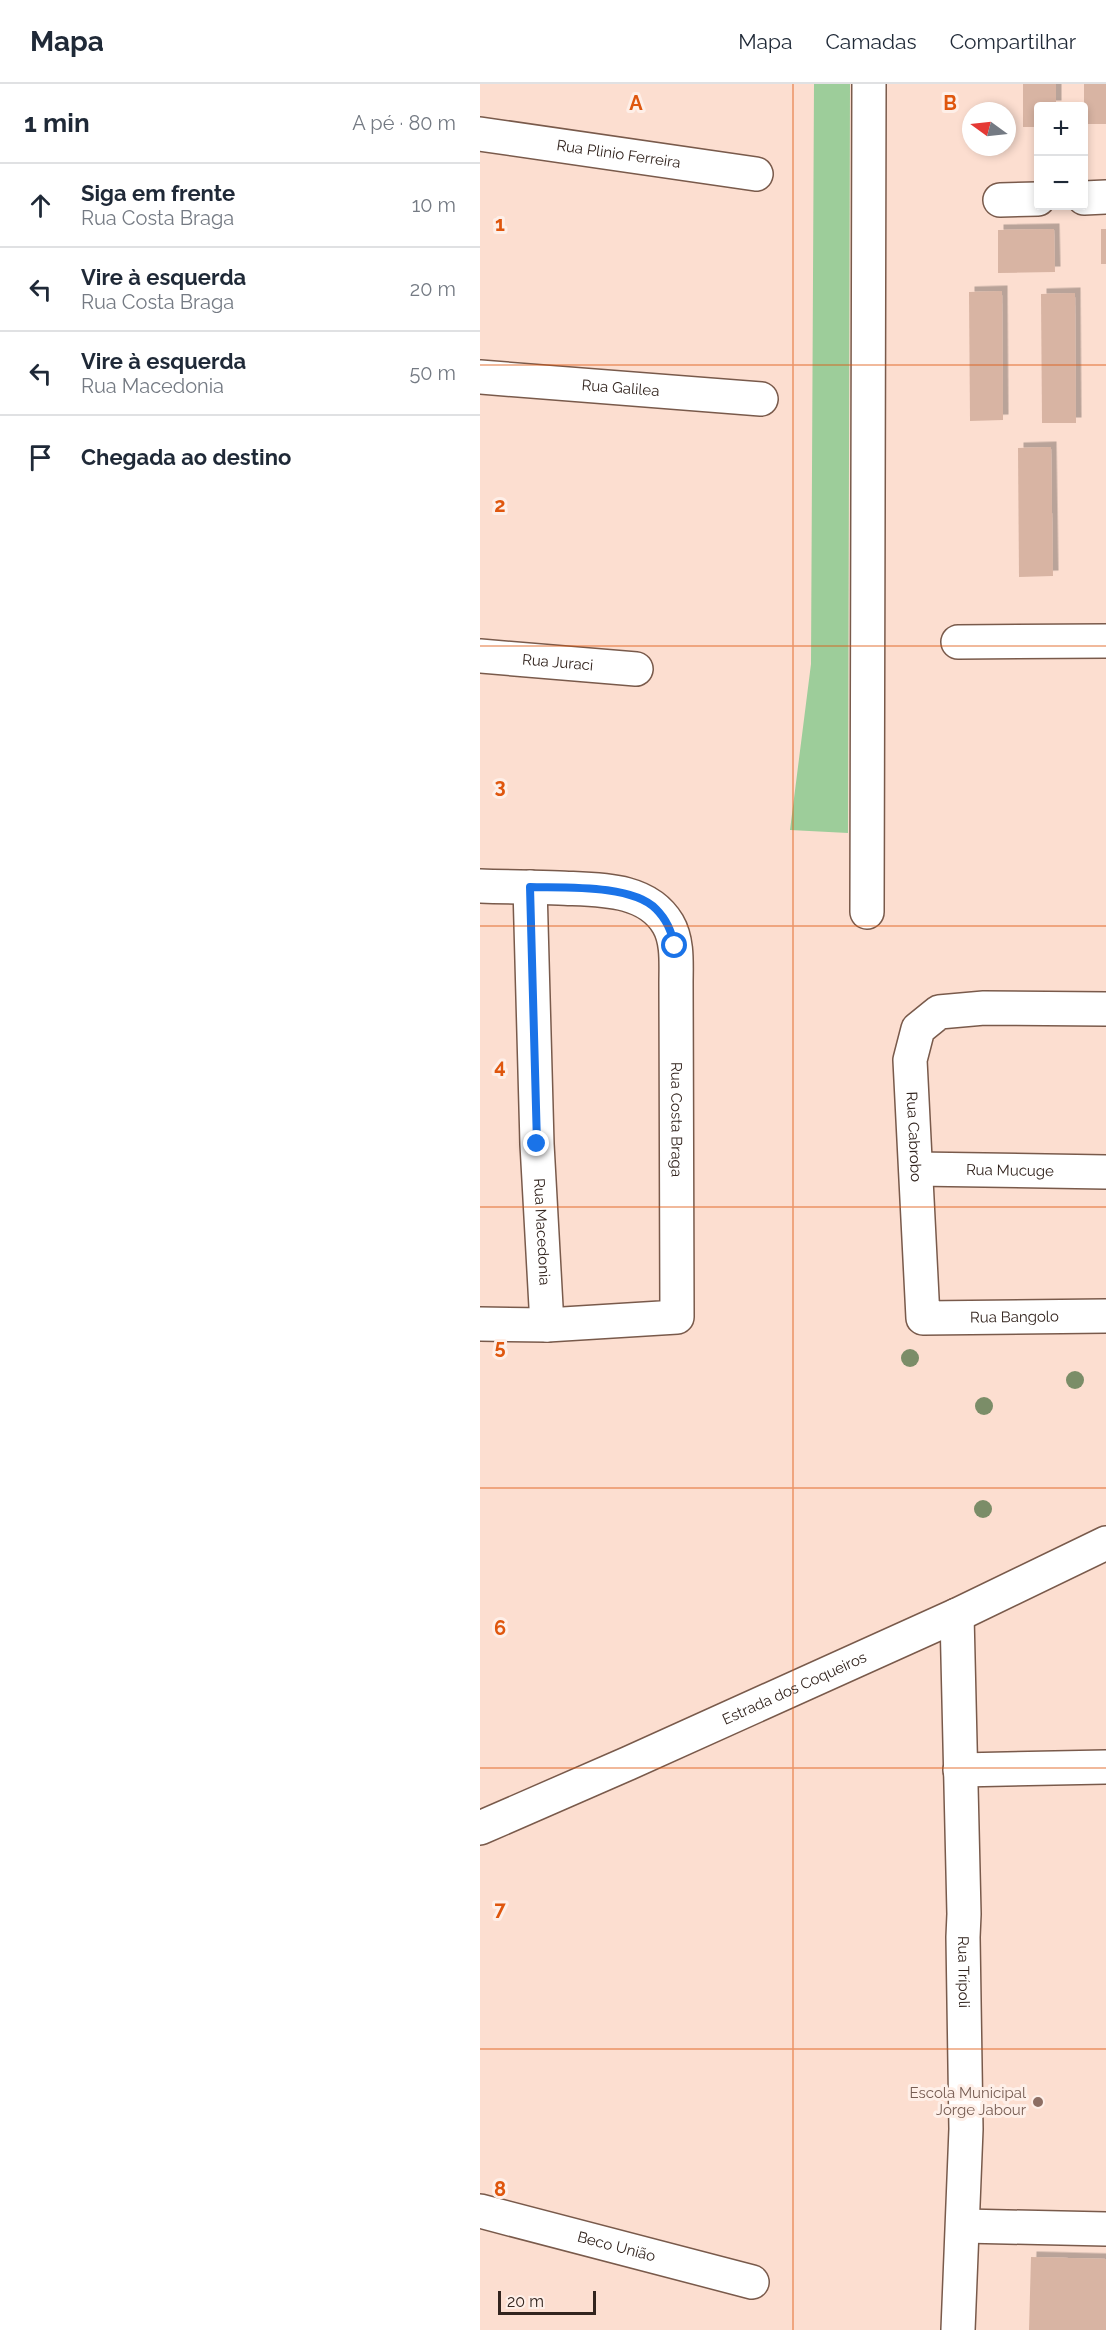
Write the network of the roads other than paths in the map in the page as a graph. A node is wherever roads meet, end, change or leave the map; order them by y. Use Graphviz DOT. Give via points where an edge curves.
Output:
graph roads {
  1 [pos="869,84"];
  2 [pos="480,134"];
  3 [pos="756,174"];
  4 [pos="1106,197"];
  5 [pos="1088,198"];
  6 [pos="1034,199"];
  7 [pos="1000,200"];
  8 [pos="480,377"];
  9 [pos="761,399"];
  10 [pos="1106,641"];
  11 [pos="958,642"];
  12 [pos="480,656"];
  13 [pos="636,669"];
  14 [pos="480,886"];
  15 [pos="530,887"];
  16 [pos="867,912"];
  17 [pos="1106,1009"];
  18 [pos="916,1169"];
  19 [pos="1106,1172"];
  20 [pos="1106,1316"];
  21 [pos="923,1318"];
  22 [pos="480,1324"];
  23 [pos="547,1325"];
  24 [pos="1106,1542"];
  25 [pos="957,1615"];
  26 [pos="1106,1767"];
  27 [pos="960,1770"];
  28 [pos="480,1828"];
  29 [pos="480,2211"];
  30 [pos="964,2226"];
  31 [pos="1106,2229"];
  32 [pos="752,2282"];
  33 [pos="958,2330"];
  1 -- 16 [label="street"];
  2 -- 3 [label="street, Rua Plinio Ferreira"];
  4 -- 5 [label="street"];
  6 -- 7 [label="street"];
  8 -- 9 [label="street, Rua Galilea"];
  10 -- 11 [label="street"];
  12 -- 13 [label="street, Rua Juraci"];
  14 -- 15 [label="street, Rua Costa Braga"];
  15 -- 23 [label="street, Rua Macedonia"];
  15 -- 23 [label="street, Rua Costa Braga" via="612,890 641,899 655,907 669,925 675,946 677,1317"];
  17 -- 18 [label="street, Rua Cabrobo" via="984,1008 939,1012 918,1029 909,1060"];
  18 -- 19 [label="street, Rua Mucuge"];
  18 -- 21 [label="street, Rua Cabrobo"];
  20 -- 21 [label="street, Rua Bangolo"];
  22 -- 23 [label="street, Rua Costa Braga"];
  24 -- 25 [label="street, Estrada dos Coqueiros"];
  25 -- 27 [label="street, Rua Trípoli"];
  25 -- 28 [label="street, Estrada dos Coqueiros"];
  26 -- 27 [label="street"];
  27 -- 30 [label="street, Rua Trípoli"];
  29 -- 32 [label="street, Beco União"];
  30 -- 31 [label="street"];
  30 -- 33 [label="street, Rua Trípoli"];
}
